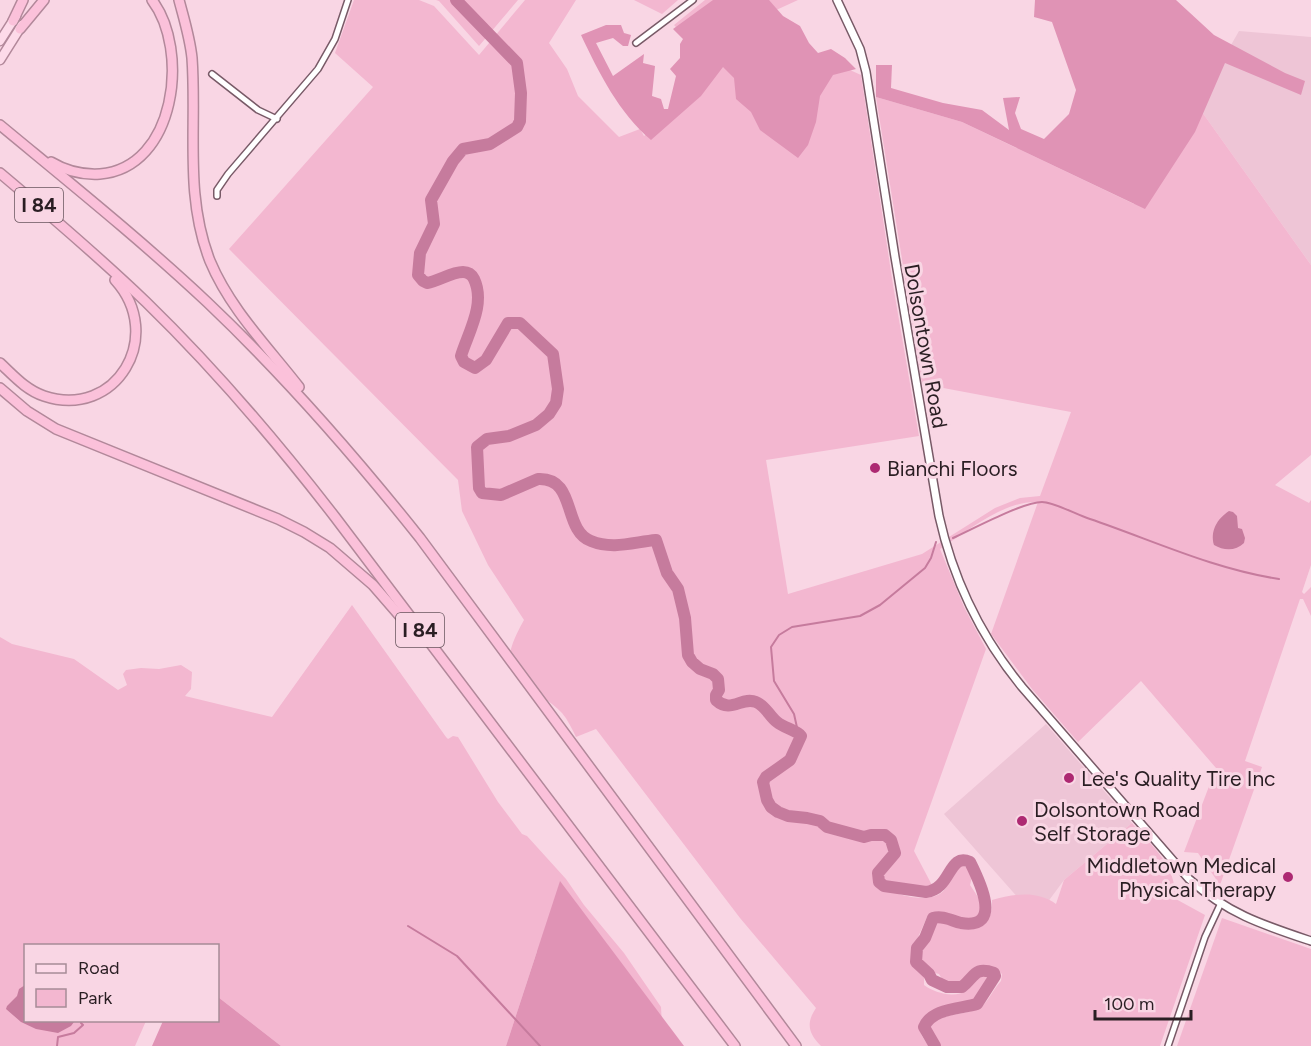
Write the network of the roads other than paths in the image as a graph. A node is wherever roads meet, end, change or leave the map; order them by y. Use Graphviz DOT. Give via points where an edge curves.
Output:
graph roads {
  1 [pos="25,0"];
  2 [pos="38,0"];
  3 [pos="44,0"];
  4 [pos="152,0"];
  5 [pos="179,0"];
  6 [pos="348,0"];
  7 [pos="693,0"];
  8 [pos="837,0"];
  9 [pos="13,21"];
  10 [pos="20,29"];
  11 [pos="0,41"];
  12 [pos="636,43"];
  13 [pos="0,60"];
  14 [pos="212,75"];
  15 [pos="277,119"];
  16 [pos="0,125"];
  17 [pos="19,141"];
  18 [pos="0,173"];
  19 [pos="217,196"];
  20 [pos="77,238"];
  21 [pos="0,363"];
  22 [pos="0,388"];
  23 [pos="340,442"];
  24 [pos="458,680"];
  25 [pos="1220,905"];
  26 [pos="1311,941"];
  27 [pos="735,1046"];
  28 [pos="796,1046"];
  29 [pos="1168,1046"];
  1 -- 9 [label="highway"];
  2 -- 10 [label="main road"];
  3 -- 10 [label="highway"];
  4 -- 17 [label="highway" via="169,39 172,79 164,117 146,150 116,171 90,174 67,170"];
  5 -- 23 [label="highway" via="192,58 194,195 209,256 237,309"];
  6 -- 15 [label="street" via="327,56"];
  7 -- 12 [label="street"];
  8 -- 25 [label="street, Dolsontown Road" via="866,72 939,516 955,573 980,626 1012,674 1180,870"];
  9 -- 11 [label="main road"];
  10 -- 13 [label="main road"];
  14 -- 15 [label="street" via="258,110"];
  15 -- 19 [label="street" via="228,174"];
  16 -- 17 [label="highway, I 84"];
  17 -- 23 [label="highway, I 84" via="200,295"];
  18 -- 20 [label="highway, I 84"];
  20 -- 21 [label="highway" via="120,286 132,307 136,340 125,369 101,391 64,400 29,389"];
  20 -- 24 [label="highway, I 84" via="147,303 238,399 306,479"];
  22 -- 24 [label="highway" via="56,429 278,519 314,538 373,585 436,660"];
  23 -- 28 [label="highway, I 84" via="426,546"];
  24 -- 27 [label="highway, I 84"];
  25 -- 26 [label="street, Dolsontown Road" via="1252,921"];
  25 -- 29 [label="street" via="1205,937"];
}
